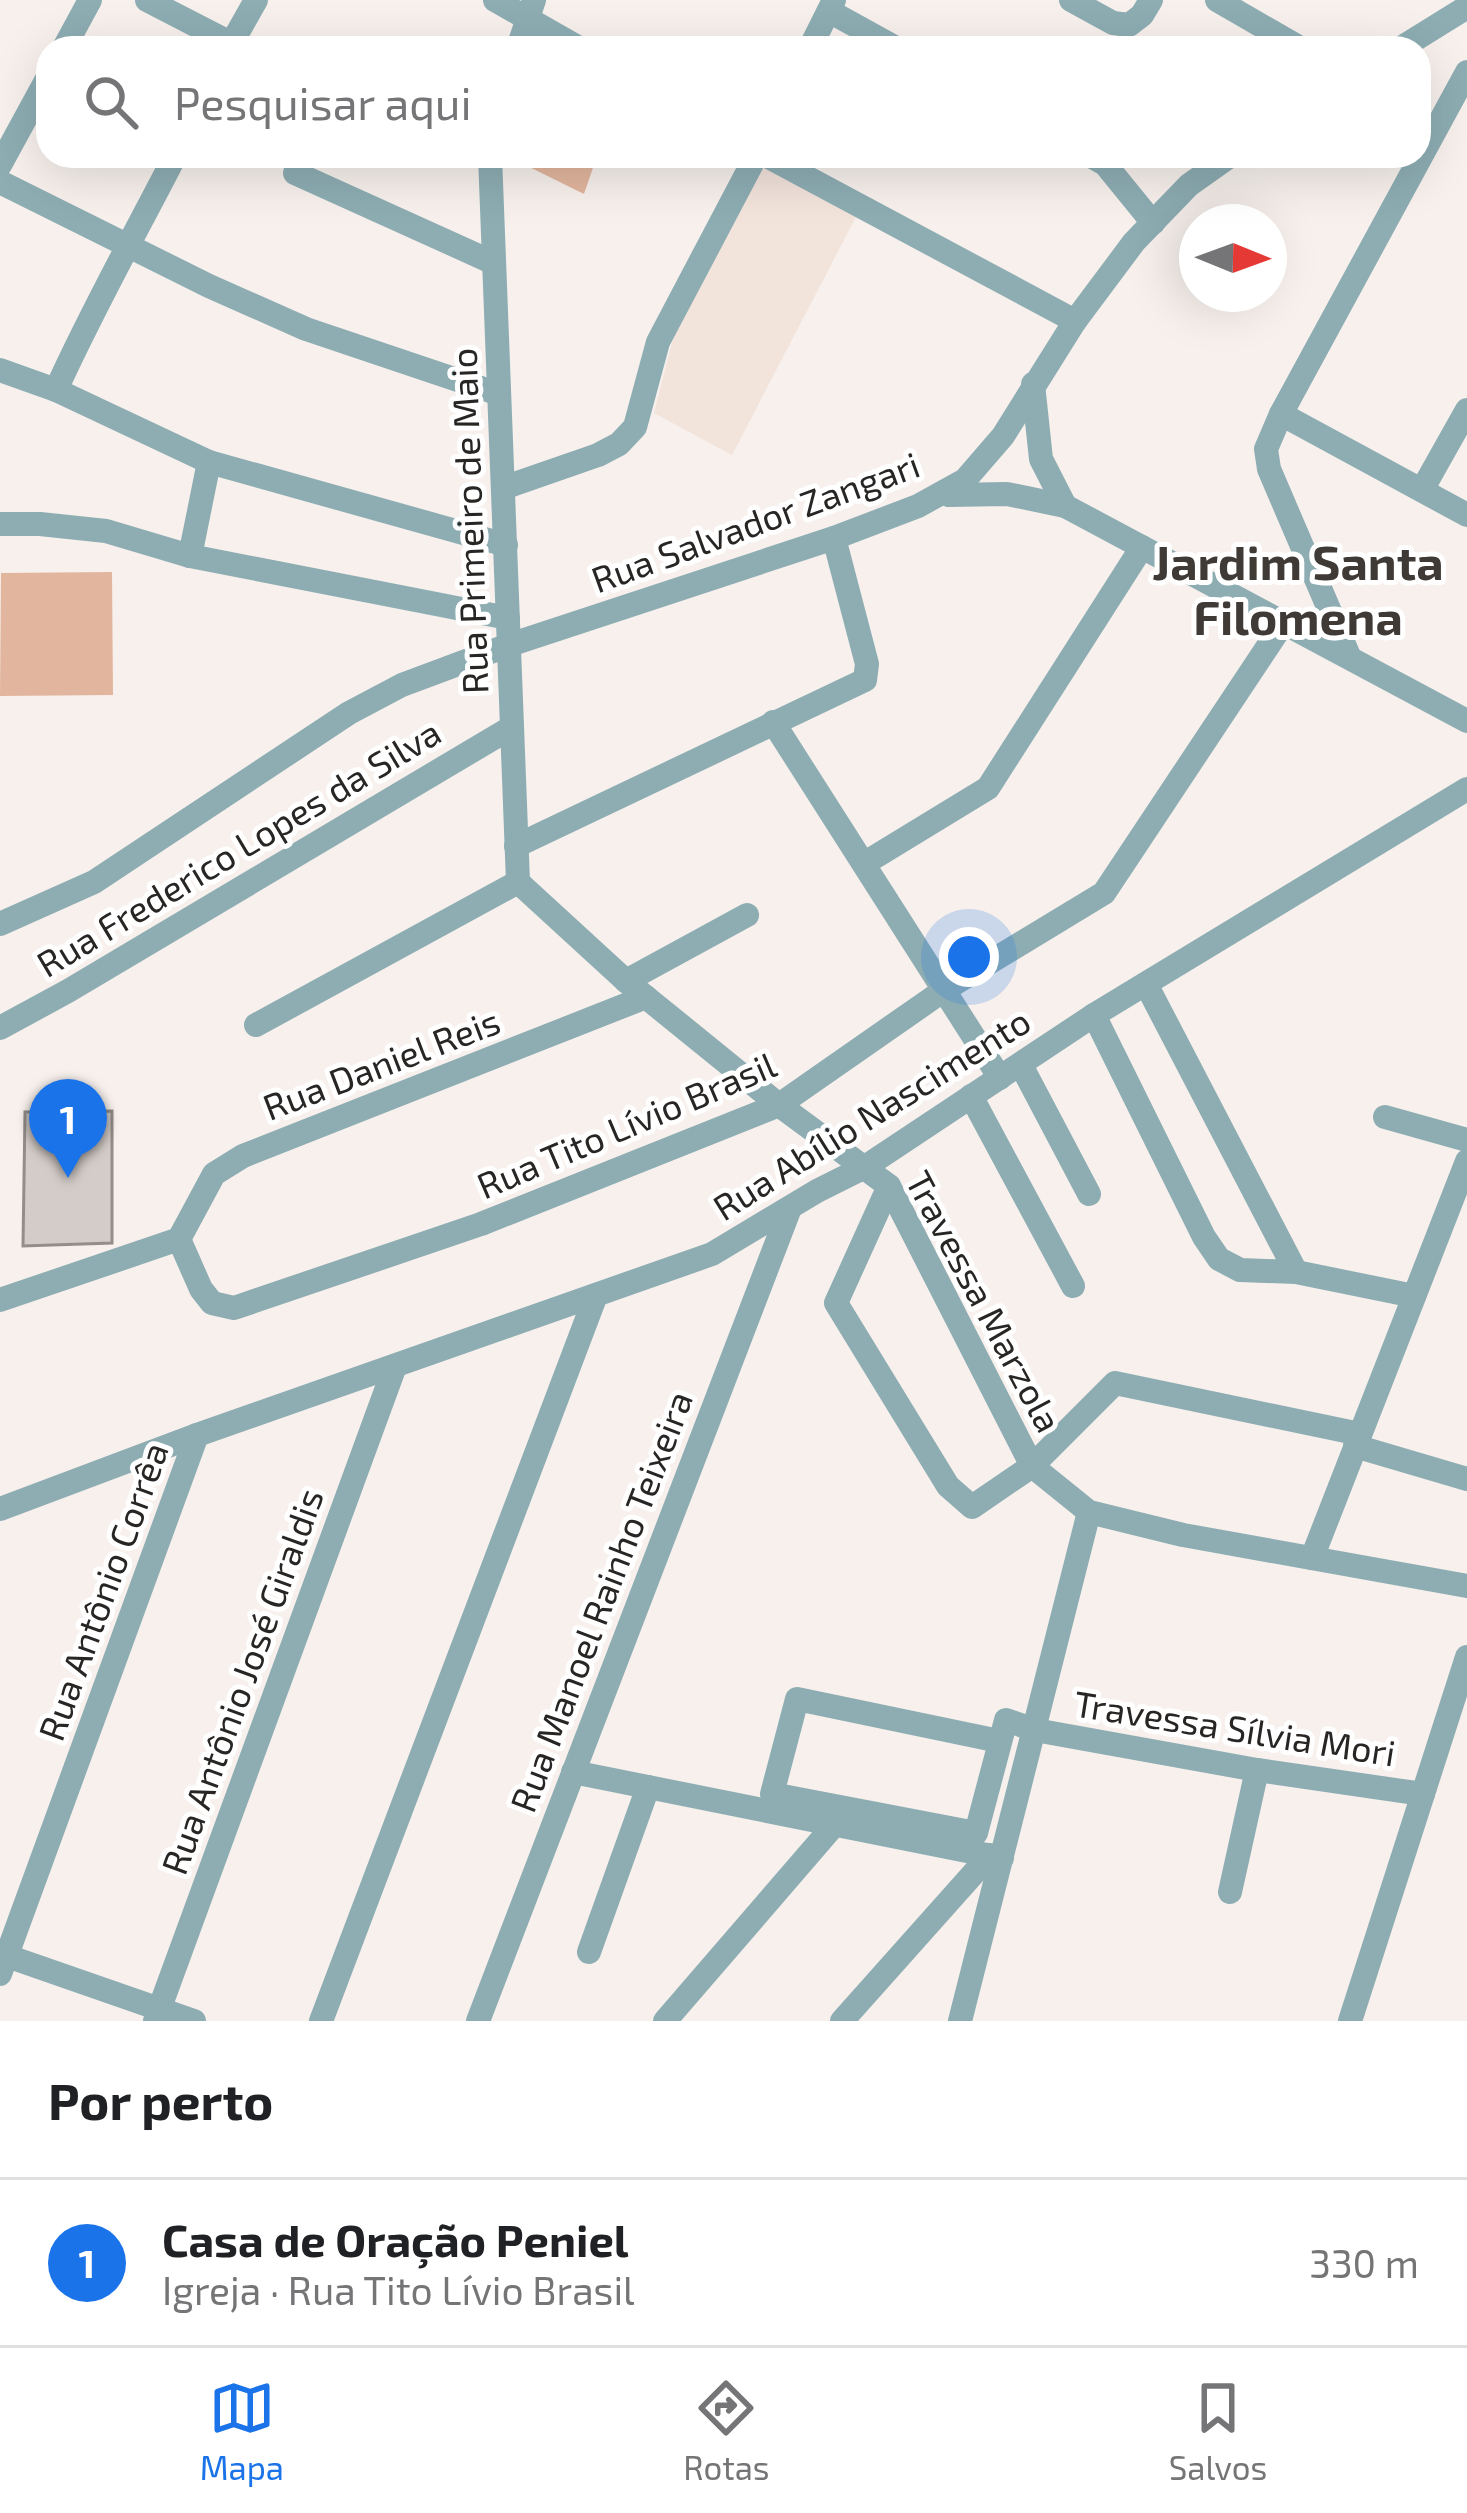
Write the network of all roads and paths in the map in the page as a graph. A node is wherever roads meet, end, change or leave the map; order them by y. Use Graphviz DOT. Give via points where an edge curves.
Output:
graph roads {
  1 [pos="90,0"];
  2 [pos="147,0"];
  3 [pos="256,0"];
  4 [pos="495,0"];
  5 [pos="1071,0"];
  6 [pos="1151,0"];
  7 [pos="1217,0"];
  8 [pos="831,5"];
  9 [pos="1467,7"];
  10 [pos="530,9"];
  11 [pos="70,36"];
  12 [pos="213,36"];
  13 [pos="238,36"];
  14 [pos="564,36"];
  15 [pos="816,36"];
  16 [pos="878,36"];
  17 [pos="1279,36"];
  18 [pos="1420,36"];
  19 [pos="1467,71"];
  20 [pos="36,99"];
  21 [pos="1431,138"];
  22 [pos="0,164"];
  23 [pos="169,168"];
  24 [pos="490,168"];
  25 [pos="750,168"];
  26 [pos="789,168"];
  27 [pos="1108,168"];
  28 [pos="1213,168"];
  29 [pos="1415,168"];
  30 [pos="295,173"];
  31 [pos="0,182"];
  32 [pos="1153,223"];
  33 [pos="129,247"];
  34 [pos="494,263"];
  35 [pos="1075,321"];
  36 [pos="4,371"];
  37 [pos="1034,384"];
  38 [pos="56,390"];
  39 [pos="500,394"];
  40 [pos="1467,410"];
  41 [pos="1282,414"];
  42 [pos="209,462"];
  43 [pos="503,488"];
  44 [pos="1422,490"];
  45 [pos="937,496"];
  46 [pos="1065,506"];
  47 [pos="1467,515"];
  48 [pos="0,524"];
  49 [pos="834,538"];
  50 [pos="506,545"];
  51 [pos="1142,547"];
  52 [pos="190,556"];
  53 [pos="508,618"];
  54 [pos="1284,622"];
  55 [pos="509,645"];
  56 [pos="1348,656"];
  57 [pos="1467,721"];
  58 [pos="773,722"];
  59 [pos="512,727"];
  60 [pos="1467,789"];
  61 [pos="516,846"];
  62 [pos="865,863"];
  63 [pos="518,882"];
  64 [pos="747,915"];
  65 [pos="0,920"];
  66 [pos="1146,984"];
  67 [pos="636,990"];
  68 [pos="944,990"];
  69 [pos="1094,1015"];
  70 [pos="256,1025"];
  71 [pos="0,1028"];
  72 [pos="1010,1071"];
  73 [pos="971,1096"];
  74 [pos="779,1105"];
  75 [pos="1385,1117"];
  76 [pos="1467,1140"];
  77 [pos="1467,1161"];
  78 [pos="865,1167"];
  79 [pos="889,1186"];
  80 [pos="1089,1194"];
  81 [pos="790,1208"];
  82 [pos="179,1239"];
  83 [pos="1295,1272"];
  84 [pos="1073,1286"];
  85 [pos="596,1295"];
  86 [pos="1414,1296"];
  87 [pos="0,1300"];
  88 [pos="395,1366"];
  89 [pos="197,1436"];
  90 [pos="1358,1440"];
  91 [pos="1033,1466"];
  92 [pos="1467,1479"];
  93 [pos="1089,1512"];
  94 [pos="2,1513"];
  95 [pos="1312,1558"];
  96 [pos="1467,1586"];
  97 [pos="1467,1657"];
  98 [pos="1035,1730"];
  99 [pos="999,1741"];
  100 [pos="1257,1770"];
  101 [pos="573,1772"];
  102 [pos="648,1787"];
  103 [pos="1423,1795"];
  104 [pos="835,1825"];
  105 [pos="996,1857"];
  106 [pos="1230,1892"];
  107 [pos="589,1952"];
  108 [pos="4,1965"];
  109 [pos="157,2015"];
  110 [pos="194,2021"];
  111 [pos="321,2021"];
  112 [pos="478,2021"];
  113 [pos="665,2021"];
  114 [pos="842,2021"];
  115 [pos="960,2021"];
  116 [pos="1350,2021"];
  1 -- 11 [label="street"];
  2 -- 12 [label="street"];
  3 -- 13 [label="street"];
  4 -- 10 [label="street"];
  5 -- 6 [label="street" via="1129,25"];
  7 -- 17 [label="street"];
  8 -- 15 [label="street"];
  8 -- 16 [label="street"];
  9 -- 18 [label="street"];
  10 -- 14 [label="street"];
  19 -- 21 [label="street"];
  20 -- 22 [label="street"];
  23 -- 33 [label="street"];
  24 -- 34 [label="street, Rua Primeiro de Maio"];
  25 -- 43 [label="street" via="658,342 635,427 598,455"];
  26 -- 35 [label="street"];
  27 -- 32 [label="street"];
  28 -- 32 [label="street, Rua Salvador Zangari"];
  29 -- 41 [label="street"];
  30 -- 34 [label="street"];
  31 -- 33 [label="street"];
  32 -- 35 [label="street, Rua Salvador Zangari"];
  33 -- 38 [label="street"];
  33 -- 39 [label="street" via="306,329"];
  34 -- 39 [label="street, Rua Primeiro de Maio"];
  35 -- 37 [label="street, Rua Salvador Zangari"];
  36 -- 38 [label="street"];
  37 -- 45 [label="street, Rua Salvador Zangari" via="965,480"];
  37 -- 46 [label="street" via="1040,459"];
  38 -- 42 [label="street"];
  39 -- 43 [label="street, Rua Primeiro de Maio"];
  40 -- 44 [label="street"];
  41 -- 44 [label="street"];
  41 -- 56 [label="street" via="1266,449 1269,470"];
  42 -- 50 [label="street"];
  42 -- 52 [label="street"];
  43 -- 50 [label="street, Rua Primeiro de Maio"];
  44 -- 47 [label="street"];
  45 -- 46 [label="street" via="1007,494"];
  45 -- 49 [label="street, Rua Salvador Zangari"];
  46 -- 51 [label="street"];
  48 -- 52 [label="street" via="106,532"];
  49 -- 55 [label="street, Rua Salvador Zangari"];
  49 -- 58 [label="street" via="865,680"];
  50 -- 53 [label="street, Rua Primeiro de Maio"];
  51 -- 54 [label="street"];
  51 -- 62 [label="street" via="988,788"];
  52 -- 53 [label="street"];
  53 -- 55 [label="street, Rua Primeiro de Maio"];
  54 -- 56 [label="street"];
  54 -- 68 [label="street, Rua Tito Lívio Brasil" via="1104,893"];
  55 -- 59 [label="street, Rua Primeiro de Maio"];
  55 -- 65 [label="street, Rua Salvador Zangari" via="349,713 94,882"];
  56 -- 57 [label="street"];
  58 -- 61 [label="street"];
  58 -- 62 [label="street"];
  59 -- 61 [label="street, Rua Primeiro de Maio"];
  59 -- 71 [label="street, Rua Frederico Lopes da Silva"];
  60 -- 66 [label="street, Rua Abílio Nascimento"];
  61 -- 63 [label="street, Rua Primeiro de Maio"];
  62 -- 68 [label="street"];
  63 -- 67 [label="street, Travessa Marzola"];
  63 -- 70 [label="street"];
  64 -- 67 [label="street, Rua Daniel Reis"];
  66 -- 69 [label="street, Rua Abílio Nascimento"];
  66 -- 83 [label="street"];
  67 -- 74 [label="street, Travessa Marzola"];
  67 -- 82 [label="street, Rua Daniel Reis" via="243,1156 214,1174"];
  68 -- 72 [label="street"];
  68 -- 74 [label="street, Rua Tito Lívio Brasil"];
  69 -- 72 [label="street, Rua Abílio Nascimento"];
  69 -- 83 [label="street" via="1219,1259 1240,1270"];
  72 -- 73 [label="street, Rua Abílio Nascimento"];
  72 -- 80 [label="street"];
  73 -- 78 [label="street, Rua Abílio Nascimento"];
  73 -- 84 [label="street"];
  74 -- 78 [label="street, Travessa Marzola"];
  74 -- 82 [label="street, Rua Tito Lívio Brasil" via="481,1224 234,1308 212,1303"];
  75 -- 76 [label="street"];
  77 -- 86 [label="street"];
  78 -- 79 [label="street, Travessa Marzola"];
  78 -- 81 [label="street, Rua Abílio Nascimento"];
  79 -- 91 [label="street, Travessa Marzola"];
  79 -- 91 [label="street" via="836,1303 948,1486 972,1507"];
  81 -- 85 [label="street, Rua Abílio Nascimento" via="712,1254"];
  81 -- 101 [label="street, Rua Manoel Rainho Teixeira"];
  82 -- 87 [label="street"];
  83 -- 86 [label="street"];
  85 -- 88 [label="street, Rua Abílio Nascimento"];
  85 -- 111 [label="street"];
  86 -- 90 [label="street"];
  88 -- 89 [label="street, Rua Abílio Nascimento"];
  88 -- 109 [label="street, Rua Antônio José Giraldis"];
  89 -- 94 [label="street, Rua Abílio Nascimento"];
  89 -- 108 [label="street, Rua Antônio Corrêa"];
  90 -- 91 [label="street" via="1115,1383"];
  90 -- 92 [label="street"];
  90 -- 95 [label="street"];
  91 -- 93 [label="street, Travessa Marzola"];
  93 -- 95 [label="street, Travessa Marzola"];
  93 -- 98 [label="street, Travessa Sílvia Mori"];
  95 -- 96 [label="street, Travessa Marzola"];
  97 -- 103 [label="street"];
  98 -- 99 [label="street" via="1006,1720"];
  98 -- 100 [label="street, Travessa Sílvia Mori"];
  98 -- 105 [label="street, Travessa Sílvia Mori"];
  99 -- 99 [label="street" via="976,1833 772,1794 796,1699"];
  100 -- 103 [label="street, Travessa Sílvia Mori"];
  100 -- 106 [label="street"];
  101 -- 102 [label="street"];
  101 -- 112 [label="street, Rua Manoel Rainho Teixeira"];
  102 -- 104 [label="street"];
  102 -- 107 [label="street"];
  103 -- 116 [label="street"];
  104 -- 105 [label="street"];
  104 -- 113 [label="street"];
  105 -- 114 [label="street"];
  105 -- 115 [label="street, Travessa Sílvia Mori"];
  108 -- 109 [label="street"];
  109 -- 110 [label="street"];
}
